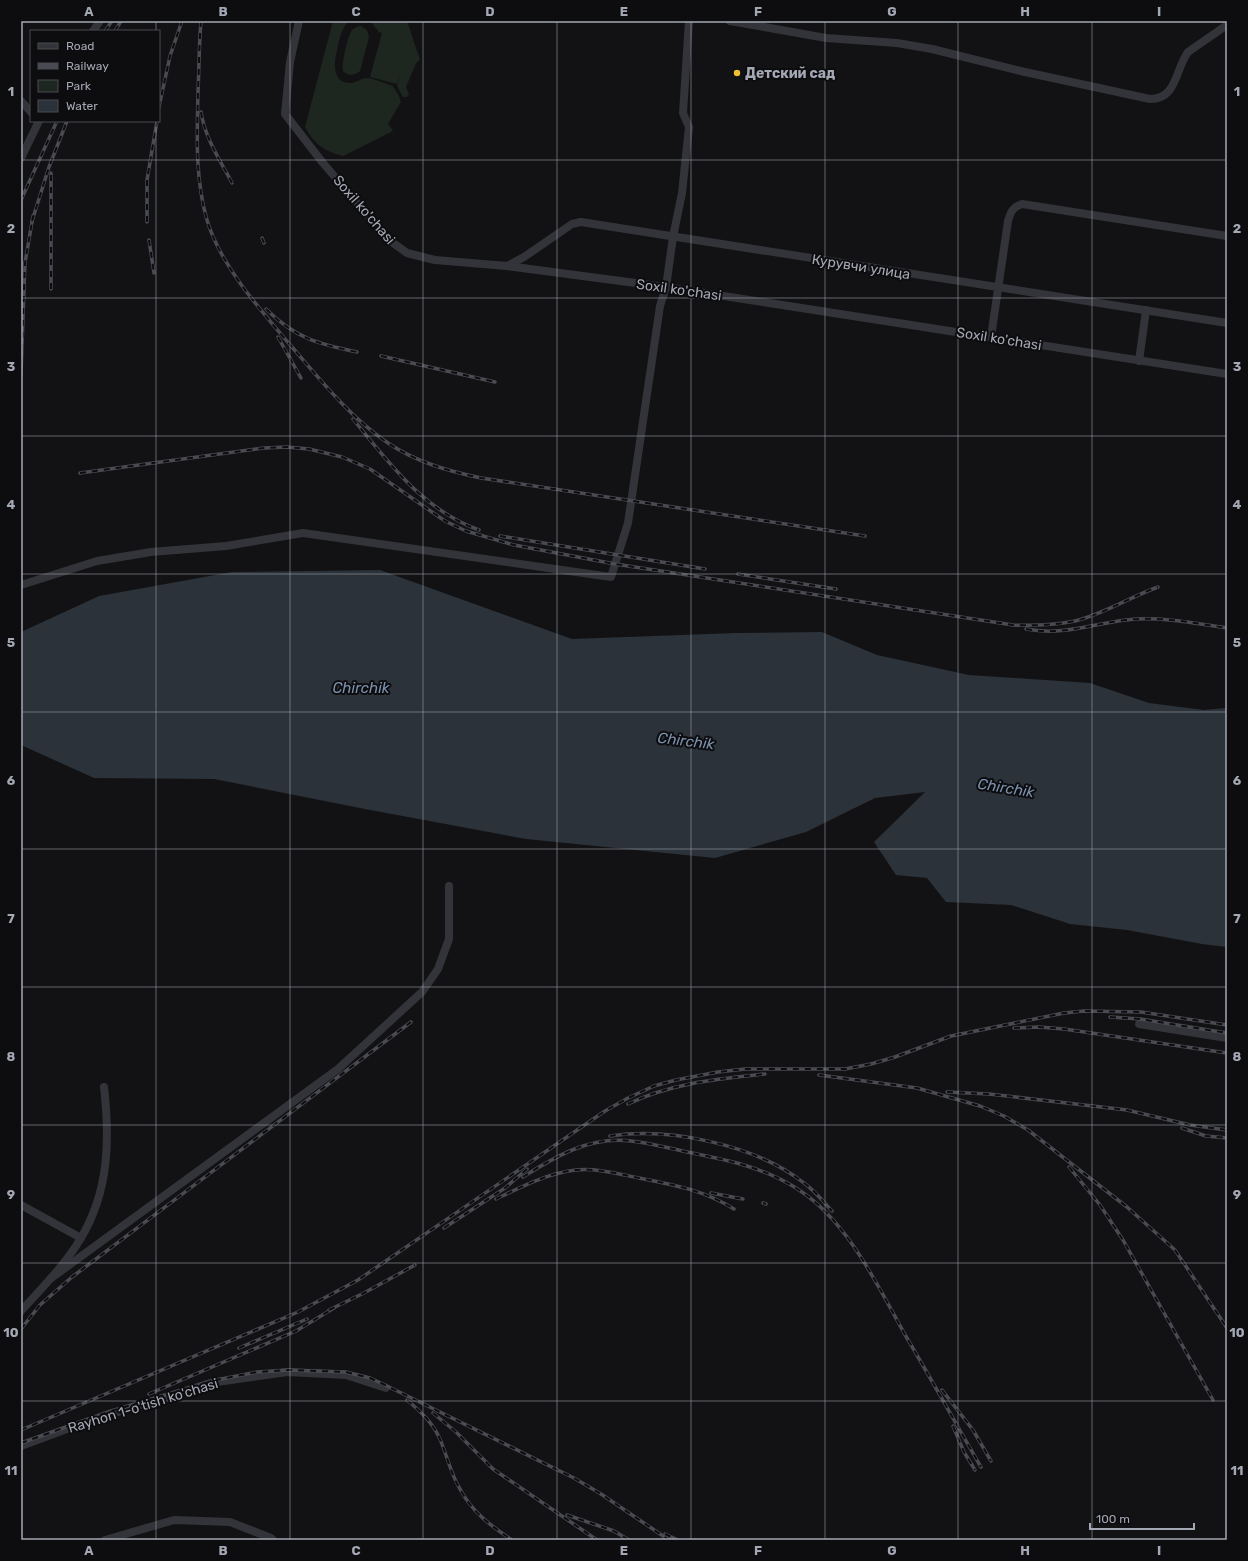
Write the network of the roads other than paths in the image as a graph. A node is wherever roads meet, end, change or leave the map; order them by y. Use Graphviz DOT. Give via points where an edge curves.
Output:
graph roads {
  1 [pos="100,21"];
  2 [pos="299,21"];
  3 [pos="689,21"];
  4 [pos="730,21"];
  5 [pos="1227,23"];
  6 [pos="94,30"];
  7 [pos="21,101"];
  8 [pos="30,111"];
  9 [pos="39,122"];
  10 [pos="21,158"];
  11 [pos="1227,236"];
  12 [pos="673,237"];
  13 [pos="507,266"];
  14 [pos="666,288"];
  15 [pos="999,288"];
  16 [pos="1146,310"];
  17 [pos="1227,323"];
  18 [pos="991,337"];
  19 [pos="1139,362"];
  20 [pos="1227,374"];
  21 [pos="21,585"];
  22 [pos="449,886"];
  23 [pos="1139,1024"];
  24 [pos="1227,1038"];
  25 [pos="104,1087"];
  26 [pos="21,1205"];
  27 [pos="81,1238"];
  28 [pos="50,1279"];
  29 [pos="21,1311"];
  30 [pos="386,1388"];
  31 [pos="21,1446"];
  32 [pos="106,1540"];
  33 [pos="273,1540"];
  1 -- 6 [label="street"];
  2 -- 13 [label="street, Soxil ko'chasi" via="290,62 285,114 384,234 407,253 435,260"];
  3 -- 12 [label="street" via="683,113 689,127 682,193"];
  4 -- 5 [label="street" via="826,38 897,43 932,49 1150,99 1168,94 1188,52"];
  7 -- 8 [label="street"];
  9 -- 10 [label="street"];
  11 -- 15 [label="street" via="1022,204 1011,210"];
  12 -- 13 [label="street, Курувчи улица" via="581,222 572,224"];
  12 -- 14 [label="street"];
  12 -- 15 [label="street, Курувчи улица"];
  13 -- 14 [label="street, Soxil ko'chasi"];
  14 -- 18 [label="street, Soxil ko'chasi"];
  14 -- 21 [label="street" via="660,306 628,523 611,577 303,533 226,546 151,552 97,561"];
  15 -- 16 [label="street, Курувчи улица"];
  15 -- 18 [label="street"];
  16 -- 17 [label="street, Курувчи улица"];
  16 -- 19 [label="street"];
  18 -- 19 [label="street, Soxil ko'chasi"];
  19 -- 20 [label="street, Soxil ko'chasi"];
  22 -- 28 [label="street" via="449,939 438,969 422,992 338,1070"];
  23 -- 24 [label="street"];
  25 -- 27 [label="street" via="108,1127 106,1167 97,1203"];
  26 -- 27 [label="street"];
  27 -- 28 [label="street"];
  28 -- 29 [label="street"];
  30 -- 31 [label="street, Rayhon 1-o'tish ko'chasi" via="346,1375 287,1372 210,1384 83,1423"];
  32 -- 33 [label="street" via="174,1520 230,1522"];
}
